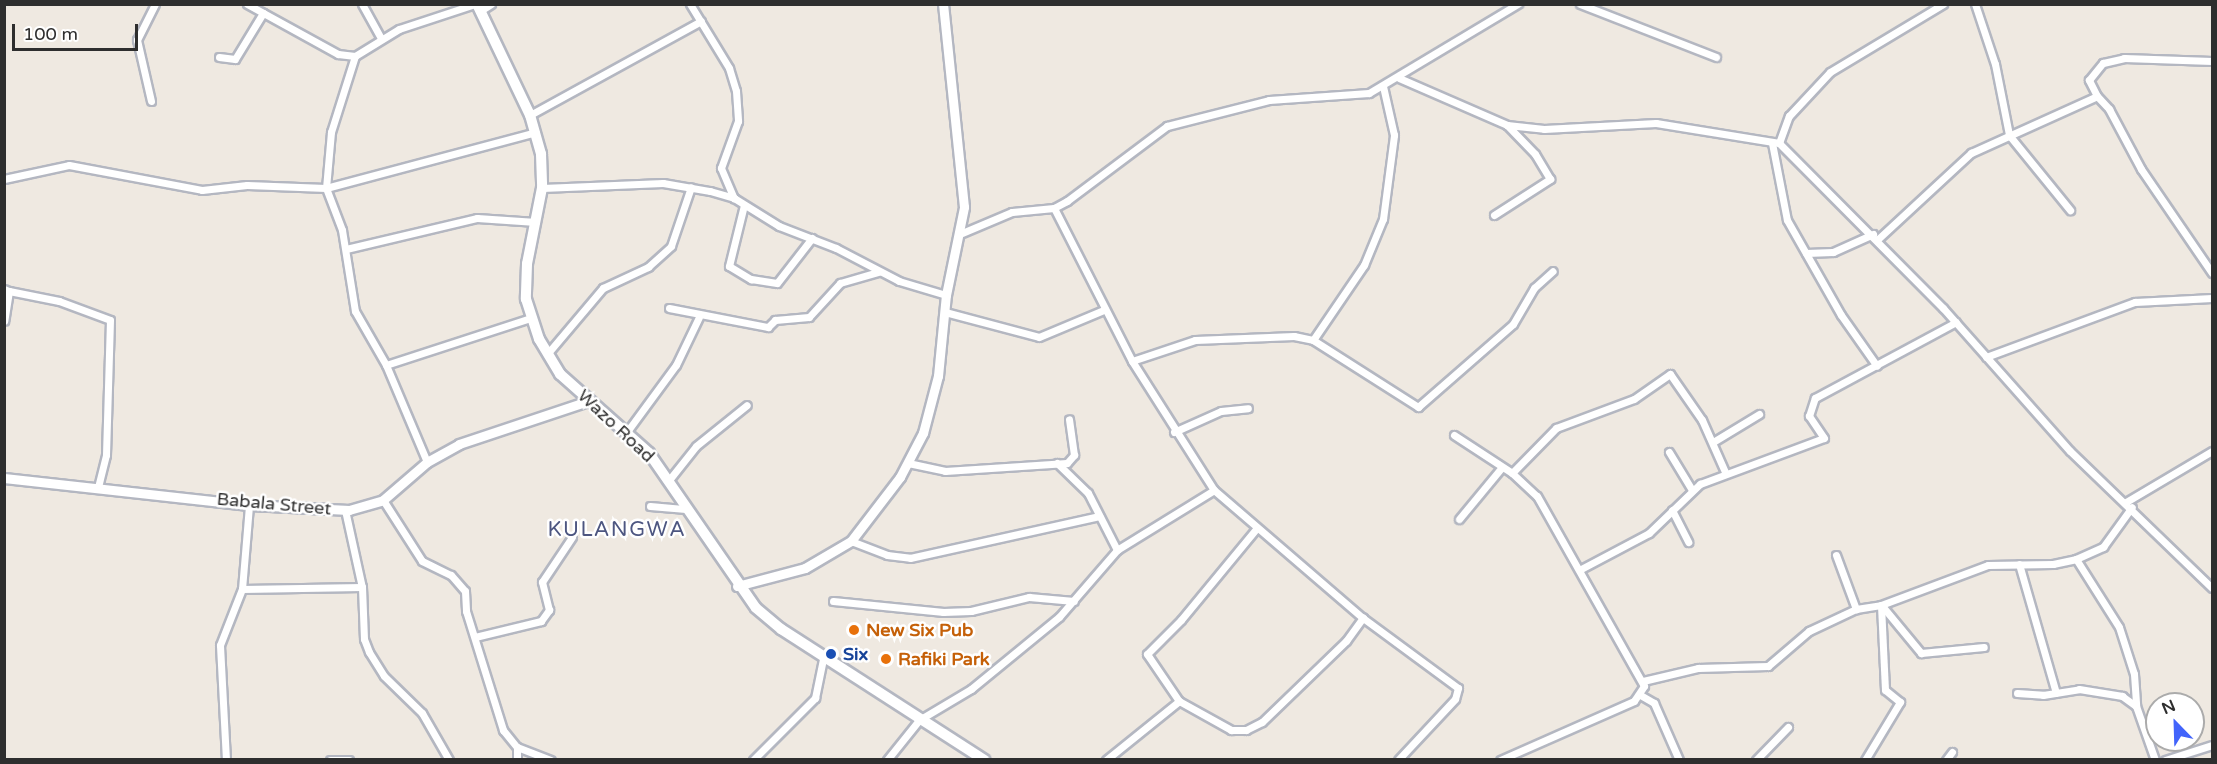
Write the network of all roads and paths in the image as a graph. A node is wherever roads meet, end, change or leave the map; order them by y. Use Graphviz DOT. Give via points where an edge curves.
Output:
graph roads {
  1 [pos="155,4"];
  2 [pos="247,4"];
  3 [pos="362,4"];
  4 [pos="491,4"];
  5 [pos="690,4"];
  6 [pos="943,4"];
  7 [pos="1518,4"];
  8 [pos="1580,4"];
  9 [pos="1942,4"];
  10 [pos="1975,4"];
  11 [pos="478,7"];
  12 [pos="263,13"];
  13 [pos="701,21"];
  14 [pos="381,38"];
  15 [pos="355,56"];
  16 [pos="219,57"];
  17 [pos="1716,57"];
  18 [pos="2212,60"];
  19 [pos="1399,78"];
  20 [pos="1383,86"];
  21 [pos="2097,96"];
  22 [pos="152,101"];
  23 [pos="530,115"];
  24 [pos="1507,125"];
  25 [pos="536,132"];
  26 [pos="2009,135"];
  27 [pos="1775,143"];
  28 [pos="4,178"];
  29 [pos="691,187"];
  30 [pos="326,188"];
  31 [pos="542,188"];
  32 [pos="734,198"];
  33 [pos="744,205"];
  34 [pos="1054,208"];
  35 [pos="2070,210"];
  36 [pos="1494,214"];
  37 [pos="536,222"];
  38 [pos="962,233"];
  39 [pos="1875,236"];
  40 [pos="812,238"];
  41 [pos="346,249"];
  42 [pos="1806,253"];
  43 [pos="1553,271"];
  44 [pos="878,272"];
  45 [pos="2212,273"];
  46 [pos="7,290"];
  47 [pos="946,295"];
  48 [pos="2212,297"];
  49 [pos="669,308"];
  50 [pos="1104,310"];
  51 [pos="945,312"];
  52 [pos="699,317"];
  53 [pos="531,318"];
  54 [pos="4,321"];
  55 [pos="1956,322"];
  56 [pos="1313,340"];
  57 [pos="548,353"];
  58 [pos="1986,357"];
  59 [pos="1132,361"];
  60 [pos="386,365"];
  61 [pos="1877,366"];
  62 [pos="588,401"];
  63 [pos="747,405"];
  64 [pos="1248,408"];
  65 [pos="1759,414"];
  66 [pos="1069,419"];
  67 [pos="1174,432"];
  68 [pos="626,433"];
  69 [pos="1454,435"];
  70 [pos="1713,442"];
  71 [pos="2212,451"];
  72 [pos="1669,452"];
  73 [pos="427,462"];
  74 [pos="908,463"];
  75 [pos="1057,463"];
  76 [pos="1502,467"];
  77 [pos="1725,472"];
  78 [pos="1512,473"];
  79 [pos="4,478"];
  80 [pos="669,480"];
  81 [pos="98,487"];
  82 [pos="1214,490"];
  83 [pos="1692,490"];
  84 [pos="383,500"];
  85 [pos="249,505"];
  86 [pos="2129,505"];
  87 [pos="650,506"];
  88 [pos="686,509"];
  89 [pos="345,510"];
  90 [pos="1672,510"];
  91 [pos="1099,516"];
  92 [pos="1459,519"];
  93 [pos="1256,529"];
  94 [pos="572,537"];
  95 [pos="851,541"];
  96 [pos="1688,542"];
  97 [pos="1117,550"];
  98 [pos="1836,555"];
  99 [pos="2076,559"];
  100 [pos="2019,564"];
  101 [pos="1581,569"];
  102 [pos="737,586"];
  103 [pos="362,587"];
  104 [pos="2212,588"];
  105 [pos="242,589"];
  106 [pos="833,601"];
  107 [pos="1074,602"];
  108 [pos="1881,605"];
  109 [pos="1856,609"];
  110 [pos="1363,618"];
  111 [pos="475,637"];
  112 [pos="1984,647"];
  113 [pos="824,653"];
  114 [pos="1643,681"];
  115 [pos="2016,693"];
  116 [pos="2056,693"];
  117 [pos="1642,696"];
  118 [pos="1179,701"];
  119 [pos="2136,706"];
  120 [pos="919,720"];
  121 [pos="1788,727"];
  122 [pos="2212,745"];
  123 [pos="517,747"];
  124 [pos="1952,752"];
  125 [pos="226,759"];
  126 [pos="330,759"];
  127 [pos="349,759"];
  128 [pos="449,759"];
  129 [pos="517,759"];
  130 [pos="550,759"];
  131 [pos="753,759"];
  132 [pos="887,759"];
  133 [pos="984,759"];
  134 [pos="1106,759"];
  135 [pos="1398,759"];
  136 [pos="1500,759"];
  137 [pos="1679,759"];
  138 [pos="1756,759"];
  139 [pos="1865,759"];
  140 [pos="1946,759"];
  141 [pos="2155,759"];
  142 [pos="2165,759"];
  1 -- 22 [label="street" via="137,40"];
  2 -- 12 [label="street"];
  3 -- 14 [label="street"];
  4 -- 11 [label="street"];
  5 -- 13 [label="street"];
  6 -- 38 [label="street" via="962,168"];
  7 -- 19 [label="street"];
  8 -- 17 [label="street"];
  9 -- 27 [label="street" via="1830,72 1789,116"];
  10 -- 26 [label="street" via="1993,53"];
  11 -- 14 [label="street" via="428,17"];
  11 -- 23 [label="main road, Wazo Road"];
  12 -- 15 [label="street" via="338,54"];
  12 -- 16 [label="street" via="235,59"];
  13 -- 23 [label="street"];
  13 -- 32 [label="street" via="729,68 736,91 738,121 721,168"];
  14 -- 15 [label="street"];
  15 -- 30 [label="street" via="331,132"];
  18 -- 21 [label="street" via="2115,59 2091,74 2089,87"];
  19 -- 20 [label="street"];
  19 -- 24 [label="street"];
  20 -- 34 [label="street" via="1347,97 1269,100 1167,126"];
  20 -- 56 [label="street" via="1394,135 1383,219 1364,265"];
  21 -- 26 [label="street"];
  21 -- 45 [label="street"];
  23 -- 25 [label="main road, Wazo Road"];
  24 -- 27 [label="street" via="1544,129 1656,123"];
  24 -- 36 [label="street" via="1535,154 1550,179"];
  25 -- 30 [label="street"];
  25 -- 31 [label="main road, Wazo Road"];
  26 -- 35 [label="street"];
  26 -- 39 [label="street" via="1959,163"];
  27 -- 39 [label="street"];
  27 -- 42 [label="street" via="1782,206"];
  28 -- 30 [label="street" via="69,165 202,190 247,185"];
  29 -- 31 [label="street" via="663,183"];
  29 -- 32 [label="street"];
  29 -- 57 [label="street" via="672,246 648,267 603,288"];
  30 -- 41 [label="street"];
  31 -- 37 [label="main road, Wazo Road"];
  32 -- 33 [label="street"];
  33 -- 40 [label="street"];
  33 -- 40 [label="street" via="729,261 751,279 777,283"];
  34 -- 38 [label="street" via="1012,212"];
  34 -- 50 [label="street"];
  37 -- 41 [label="street" via="477,218"];
  37 -- 53 [label="main road, Wazo Road" via="526,283"];
  38 -- 47 [label="street"];
  39 -- 42 [label="street" via="1833,252"];
  39 -- 55 [label="street"];
  40 -- 44 [label="street"];
  41 -- 60 [label="street" via="355,311"];
  42 -- 61 [label="street"];
  43 -- 56 [label="street" via="1534,288 1513,324 1418,407"];
  44 -- 47 [label="street" via="918,289"];
  44 -- 52 [label="street" via="840,283 809,317 775,320 768,327"];
  46 -- 54 [label="street"];
  46 -- 81 [label="street" via="59,301 110,321 106,455"];
  47 -- 51 [label="street"];
  48 -- 58 [label="street" via="2136,302"];
  49 -- 52 [label="street"];
  50 -- 51 [label="street" via="1039,338"];
  50 -- 59 [label="street"];
  51 -- 74 [label="street" via="938,376 923,433"];
  52 -- 68 [label="street" via="676,365"];
  53 -- 57 [label="main road, Wazo Road"];
  53 -- 60 [label="street"];
  55 -- 58 [label="street"];
  55 -- 61 [label="street"];
  56 -- 59 [label="street" via="1248,336 1195,340"];
  57 -- 62 [label="main road, Wazo Road" via="560,374"];
  58 -- 86 [label="street" via="2070,451"];
  59 -- 67 [label="street"];
  60 -- 73 [label="street"];
  61 -- 77 [label="street" via="1811,402 1809,416 1824,438"];
  62 -- 68 [label="main road, Wazo Road"];
  62 -- 73 [label="street, Babala Street" via="491,432"];
  63 -- 80 [label="street" via="696,446"];
  64 -- 67 [label="street" via="1221,411"];
  65 -- 70 [label="street"];
  66 -- 75 [label="street" via="1074,455 1072,461"];
  67 -- 82 [label="street" via="1188,455 1208,474"];
  68 -- 80 [label="main road, Wazo Road"];
  69 -- 76 [label="street"];
  70 -- 77 [label="street"];
  70 -- 78 [label="street" via="1670,374 1634,399 1556,428"];
  71 -- 86 [label="street"];
  72 -- 83 [label="street"];
  73 -- 84 [label="street, Babala Street"];
  74 -- 75 [label="street" via="945,471"];
  74 -- 95 [label="street"];
  75 -- 91 [label="street" via="1088,493"];
  76 -- 78 [label="street"];
  76 -- 92 [label="street"];
  77 -- 83 [label="street"];
  78 -- 101 [label="street" via="1537,496"];
  79 -- 81 [label="street, Babala Street"];
  80 -- 88 [label="main road, Wazo Road"];
  81 -- 85 [label="street, Babala Street"];
  82 -- 93 [label="street"];
  82 -- 97 [label="street"];
  83 -- 90 [label="street"];
  84 -- 89 [label="street, Babala Street"];
  84 -- 111 [label="street" via="422,561 460,584"];
  85 -- 89 [label="street, Babala Street"];
  85 -- 105 [label="street"];
  86 -- 99 [label="street" via="2103,547"];
  86 -- 104 [label="street"];
  87 -- 88 [label="street"];
  88 -- 102 [label="main road, Wazo Road"];
  89 -- 103 [label="street"];
  90 -- 96 [label="street"];
  90 -- 101 [label="street" via="1649,533"];
  91 -- 95 [label="street" via="910,558 887,555"];
  91 -- 97 [label="street"];
  93 -- 110 [label="street"];
  93 -- 118 [label="street" via="1181,620 1147,654"];
  94 -- 111 [label="street" via="542,582 549,610 541,621"];
  95 -- 102 [label="street" via="805,568"];
  97 -- 107 [label="street"];
  98 -- 109 [label="street"];
  99 -- 100 [label="street"];
  99 -- 119 [label="street" via="2119,627 2134,674"];
  100 -- 108 [label="street" via="1988,565 1952,575"];
  100 -- 116 [label="street"];
  101 -- 114 [label="street"];
  102 -- 113 [label="main road, Wazo Road" via="781,629"];
  103 -- 105 [label="street"];
  103 -- 128 [label="street" via="364,639 369,652 384,676 422,712"];
  105 -- 125 [label="street" via="220,645"];
  106 -- 107 [label="street" via="943,612 971,611 1029,597"];
  107 -- 120 [label="street" via="971,689"];
  108 -- 109 [label="street"];
  108 -- 112 [label="street" via="1921,653"];
  108 -- 139 [label="street" via="1885,690 1900,702"];
  109 -- 114 [label="street" via="1809,631 1768,666 1698,668"];
  110 -- 118 [label="street" via="1321,666 1262,722 1246,730 1230,730"];
  110 -- 135 [label="street" via="1458,688 1455,699"];
  111 -- 123 [label="street" via="503,730"];
  113 -- 120 [label="main road, Wazo Road"];
  113 -- 131 [label="street" via="814,698"];
  114 -- 117 [label="street"];
  115 -- 116 [label="street"];
  116 -- 119 [label="street" via="2094,690 2122,696"];
  117 -- 136 [label="street"];
  117 -- 137 [label="street" via="1654,703"];
  118 -- 134 [label="street"];
  119 -- 141 [label="street"];
  120 -- 132 [label="street"];
  120 -- 133 [label="main road, Wazo Road"];
  121 -- 138 [label="street"];
  122 -- 142 [label="street"];
  123 -- 129 [label="street"];
  123 -- 130 [label="street"];
  124 -- 140 [label="street"];
  126 -- 127 [label="street"];
}
